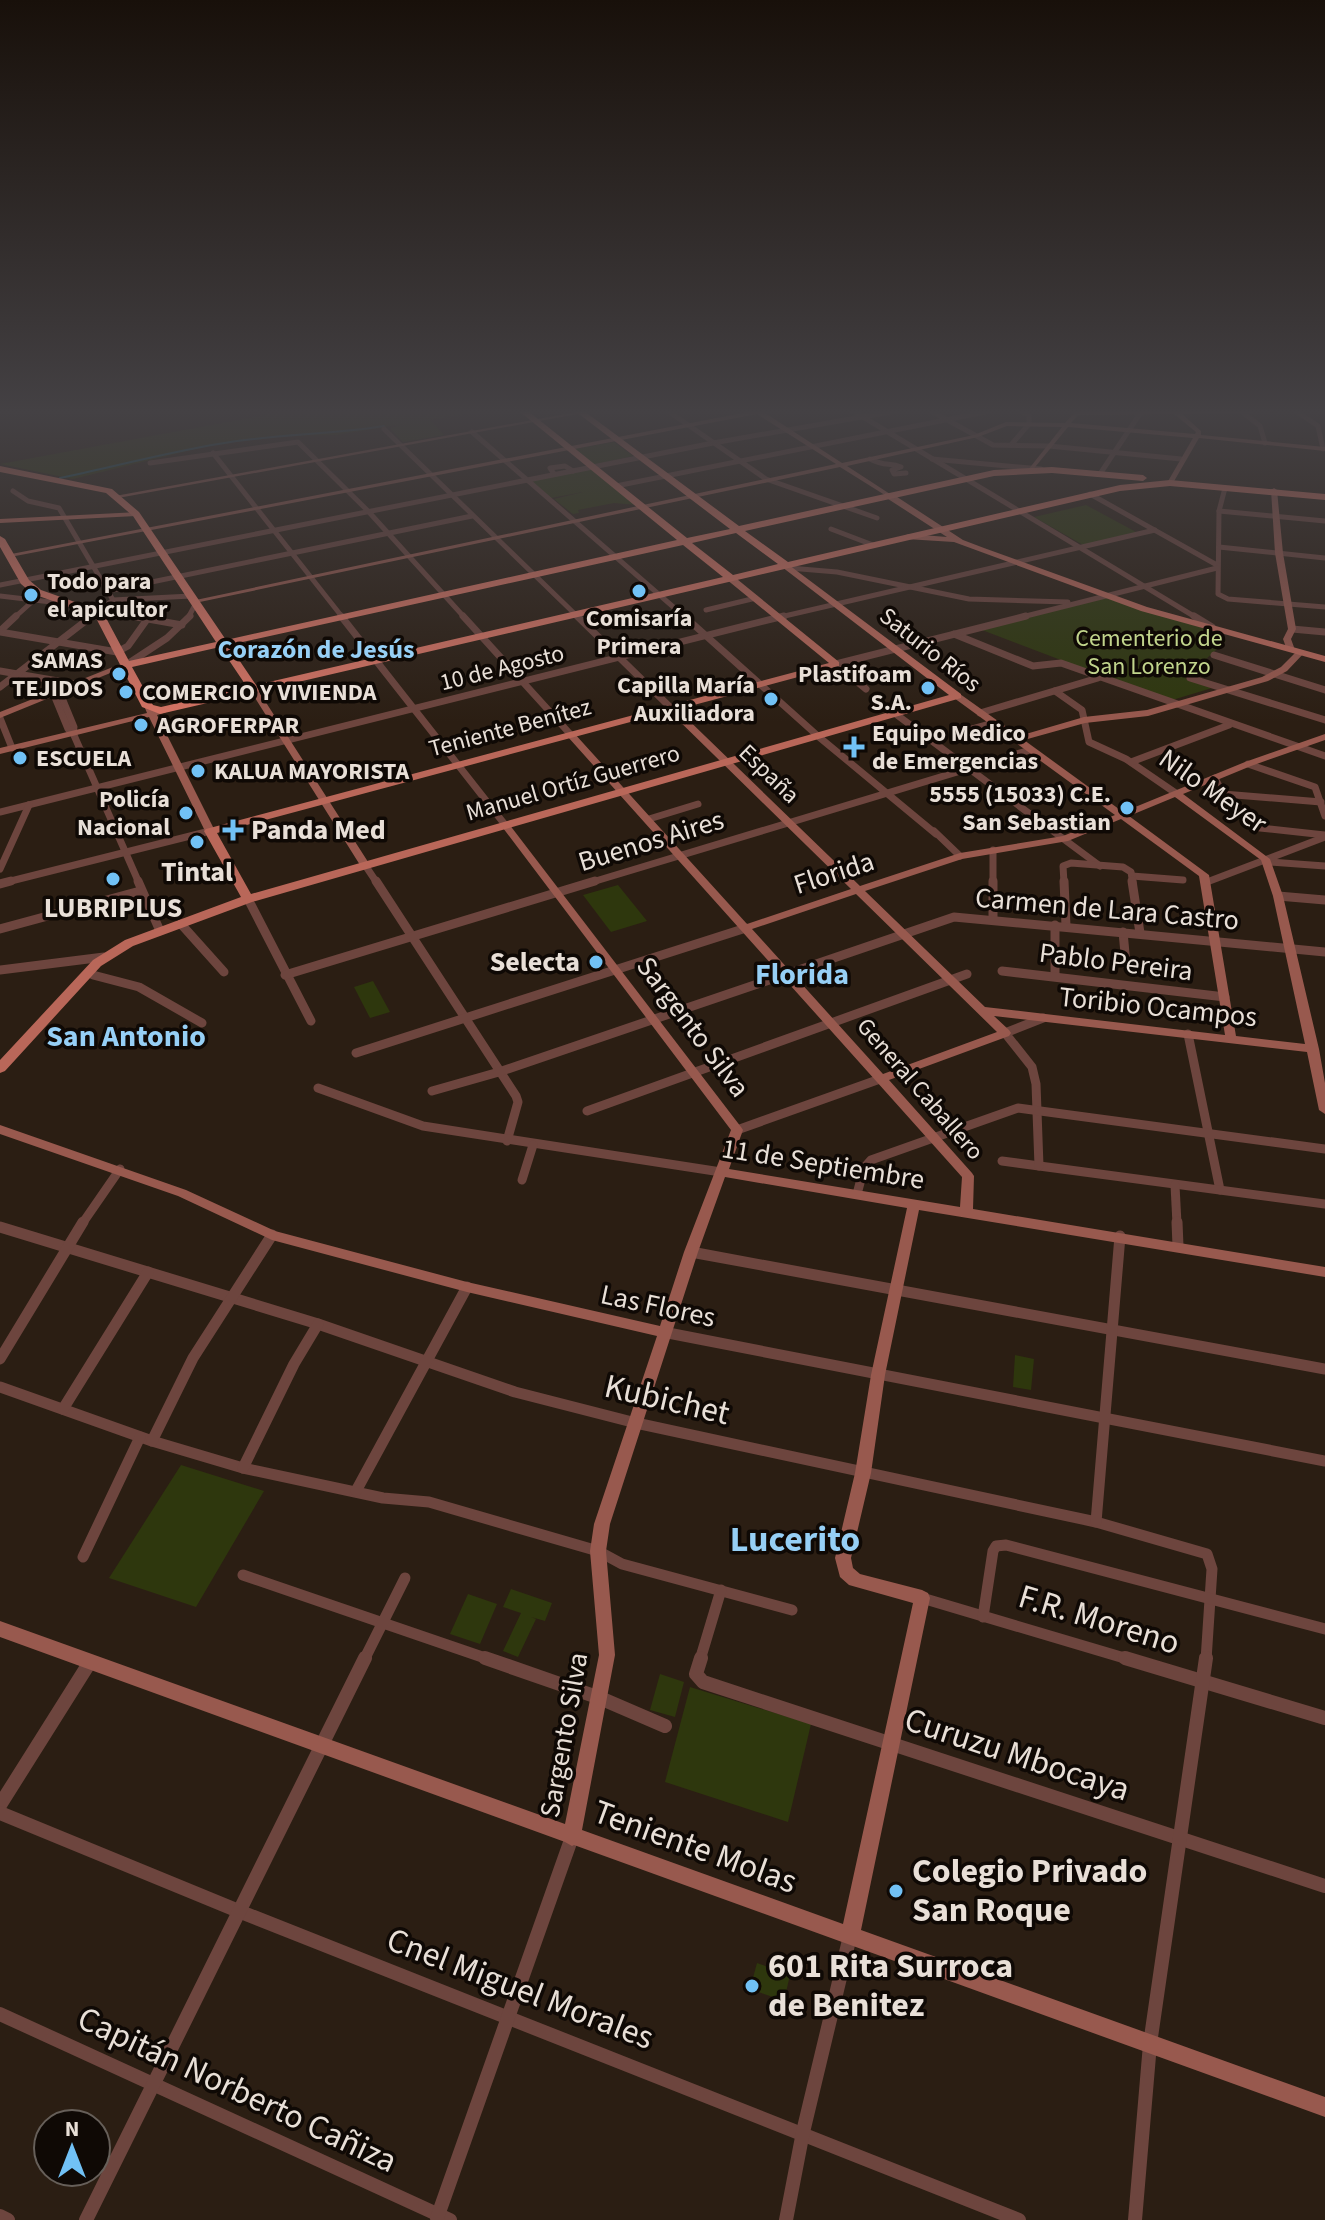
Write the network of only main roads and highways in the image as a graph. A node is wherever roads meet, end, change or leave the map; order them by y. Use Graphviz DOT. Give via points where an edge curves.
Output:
graph roads {
  1 [pos="107,515"];
  2 [pos="136,515"];
  3 [pos="650,515"];
  4 [pos="717,515"];
  5 [pos="797,515"];
  6 [pos="919,515"];
  7 [pos="1003,515"];
  8 [pos="0,520"];
  9 [pos="735,528"];
  10 [pos="941,529"];
  11 [pos="909,537"];
  12 [pos="0,539"];
  13 [pos="683,540"];
  14 [pos="960,542"];
  15 [pos="790,566"];
  16 [pos="729,577"];
  17 [pos="221,643"];
  18 [pos="1325,659"];
  19 [pos="126,665"];
  20 [pos="254,690"];
  21 [pos="957,696"];
  22 [pos="248,899"];
  23 [pos="129,943"];
  24 [pos="0,1068"];
  25 [pos="0,1077"];
  1 -- 8 [label="main road"];
  2 -- 17 [label="highway"];
  3 -- 13 [label="highway"];
  4 -- 9 [label="highway, Saturio Ríos"];
  5 -- 9 [label="highway"];
  6 -- 10 [label="main road"];
  7 -- 10 [label="highway"];
  9 -- 13 [label="highway"];
  9 -- 15 [label="highway, Saturio Ríos"];
  10 -- 11 [label="highway"];
  10 -- 14 [label="main road"];
  11 -- 14 [label="main road"];
  11 -- 15 [label="highway"];
  12 -- 19 [label="highway" via="37,592 98,612"];
  13 -- 16 [label="highway"];
  13 -- 17 [label="highway"];
  14 -- 18 [label="main road" via="1106,596"];
  15 -- 16 [label="highway"];
  15 -- 21 [label="main road, Saturio Ríos"];
  16 -- 20 [label="highway"];
  16 -- 22 [label="main road, Teniente Benítez" via="836,664 210,831"];
  17 -- 19 [label="highway"];
  17 -- 20 [label="highway"];
  19 -- 20 [label="highway" via="150,711"];
  21 -- 22 [label="main road, Manuel Ortíz Guerrero"];
  22 -- 23 [label="main road, Manuel Ortíz Guerrero"];
  23 -- 24 [label="main road" via="104,957"];
  23 -- 25 [label="main road"];
}
